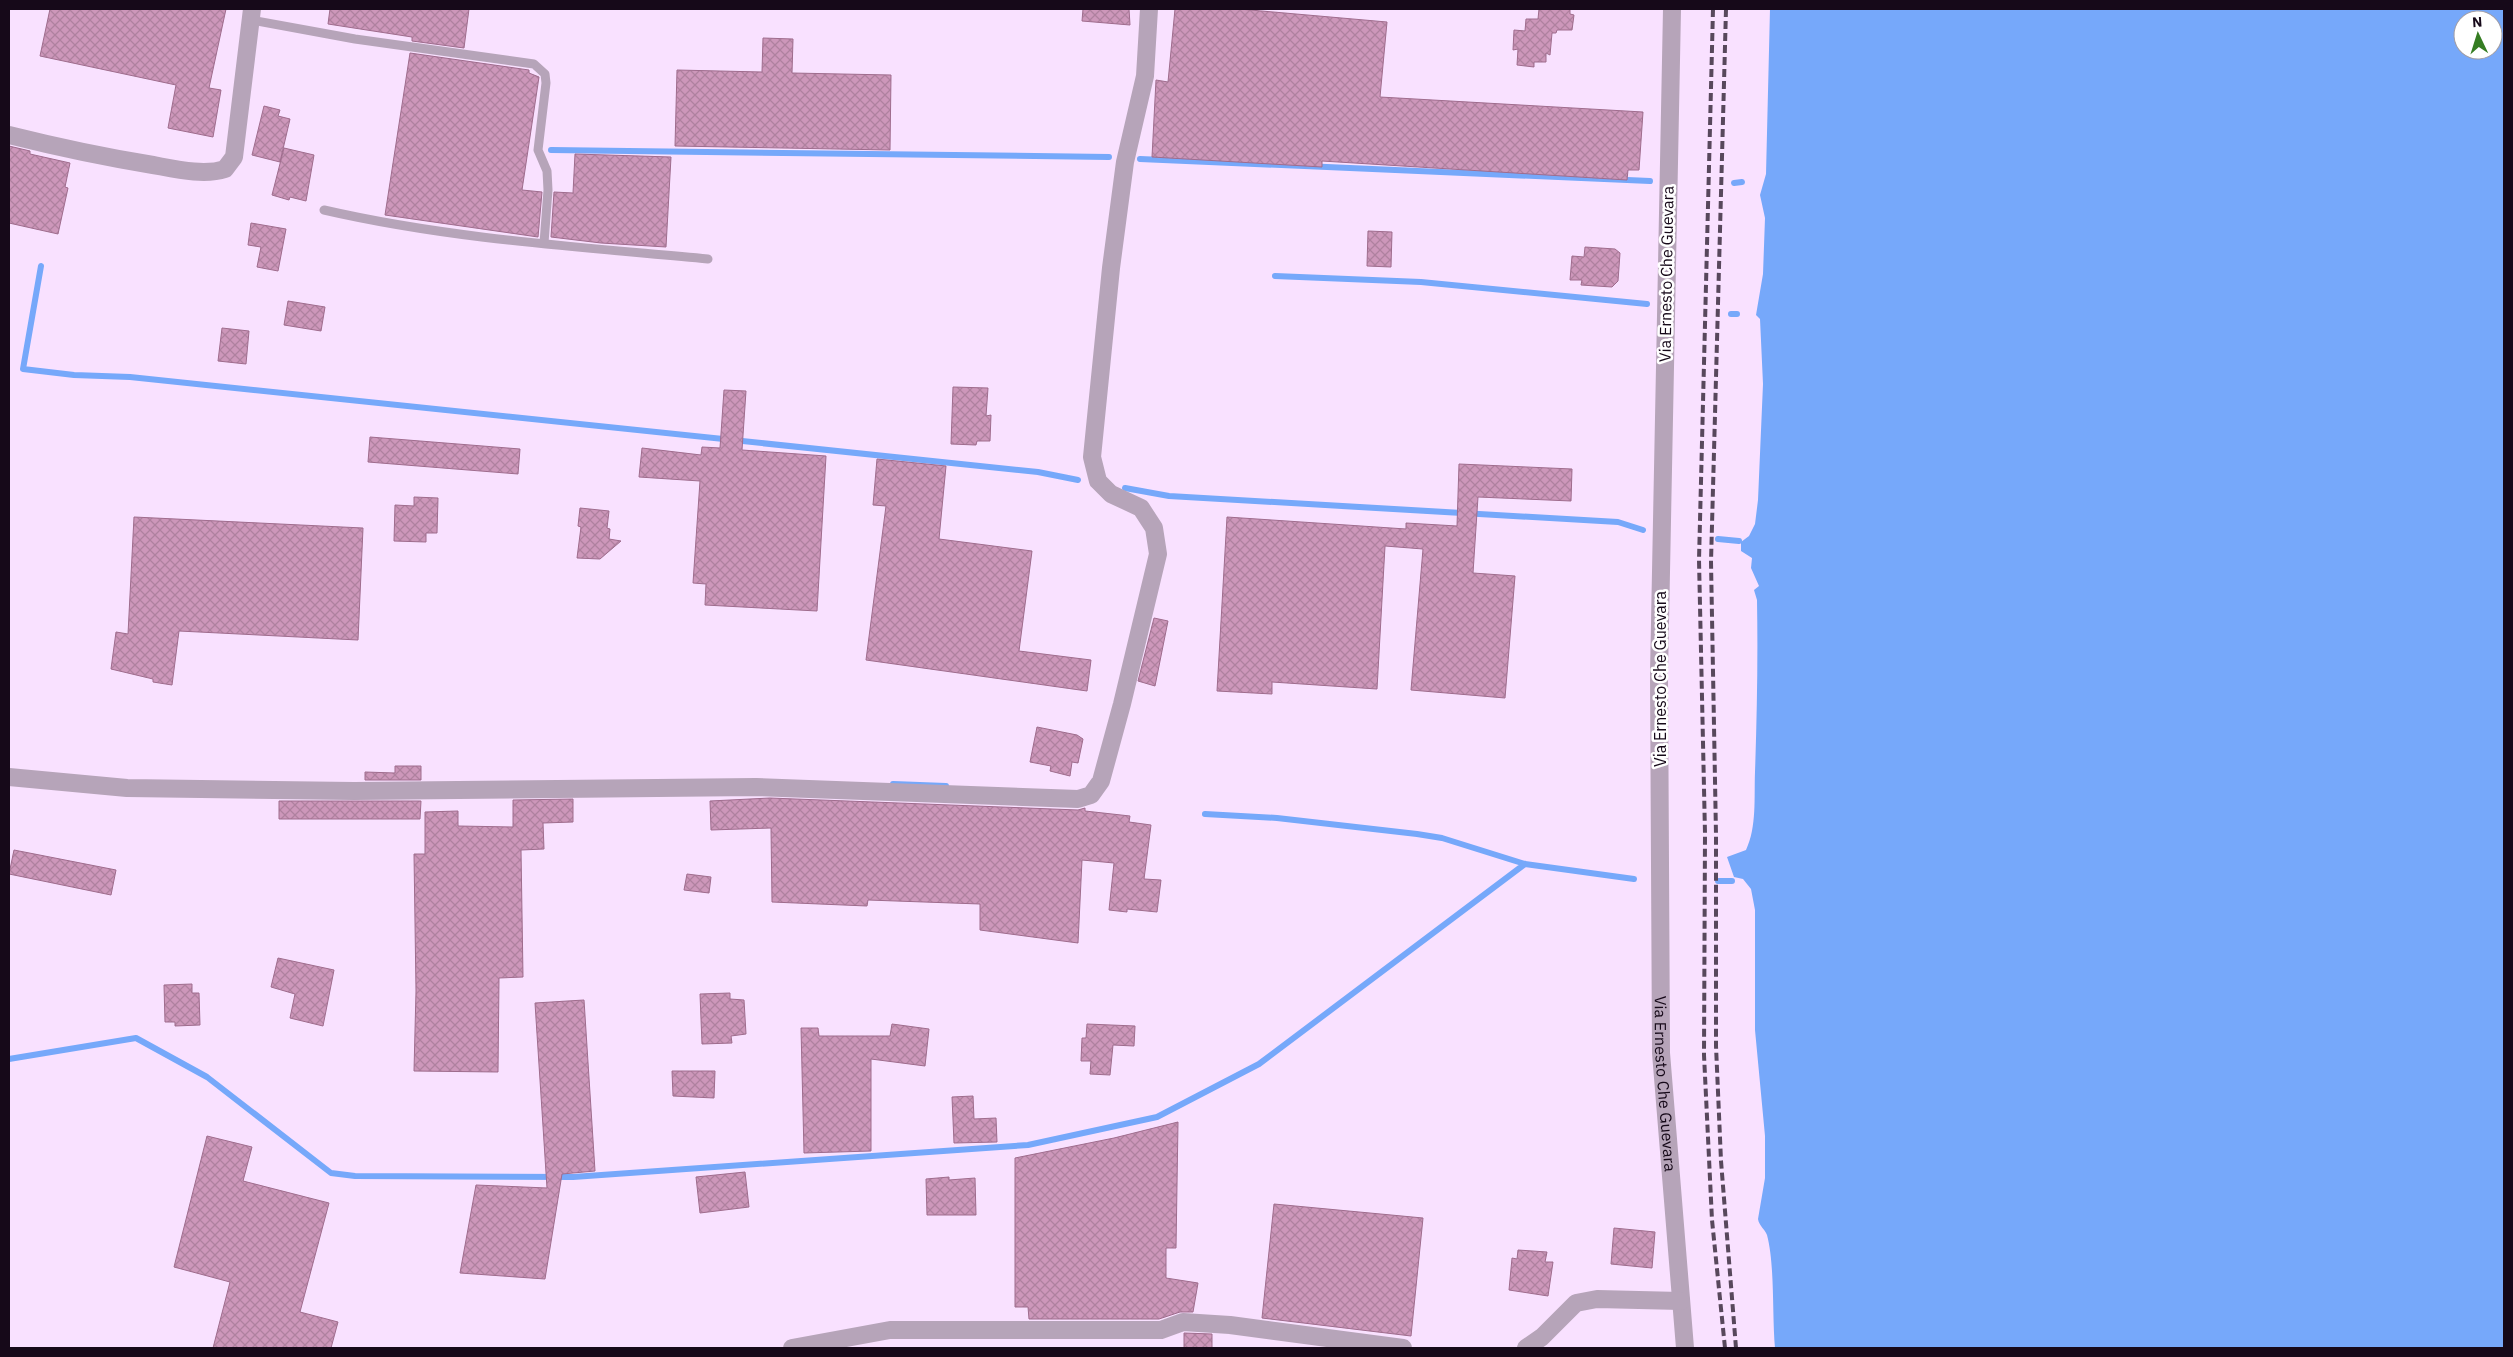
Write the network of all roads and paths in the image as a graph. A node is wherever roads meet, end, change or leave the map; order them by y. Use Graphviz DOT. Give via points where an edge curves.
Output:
graph roads {
  1 [pos="1149,9"];
  2 [pos="1672,9"];
  3 [pos="252,14"];
  4 [pos="9,134"];
  5 [pos="324,210"];
  6 [pos="544,243"];
  7 [pos="708,259"];
  8 [pos="9,777"];
  9 [pos="1681,1302"];
  10 [pos="792,1348"];
  11 [pos="1403,1348"];
  12 [pos="1526,1348"];
  13 [pos="1685,1348"];
  1 -- 8 [label="street" via="1145,76 1125,162 1111,268 1092,457 1098,481 1111,494 1142,508 1154,528 1158,554 1115,730 1100,782 1091,795 1078,800 756,787 364,791 137,788"];
  2 -- 9 [label="street, Via Ernesto Che Guevara" via="1659,674 1661,1043"];
  3 -- 4 [label="street" via="234,157 225,169 211,172 172,168 80,153"];
  3 -- 6 [label="lane" via="354,39 534,64 544,74 546,83 538,150 546,171 548,190"];
  5 -- 6 [label="lane" via="399,226"];
  6 -- 7 [label="lane"];
  9 -- 12 [label="street" via="1597,1299 1576,1303 1542,1337"];
  9 -- 13 [label="street, Via Ernesto Che Guevara"];
  10 -- 11 [label="street" via="890,1330 1161,1330 1183,1322 1230,1325"];
}
